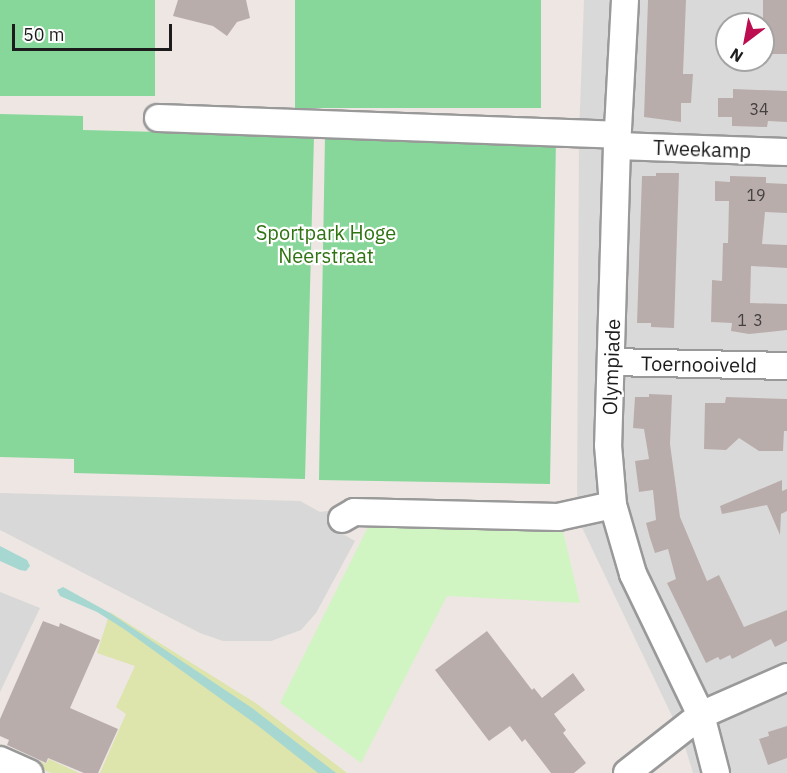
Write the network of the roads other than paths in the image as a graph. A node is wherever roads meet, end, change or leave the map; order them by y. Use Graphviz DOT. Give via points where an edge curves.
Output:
graph roads {
  1 [pos="625,0"];
  2 [pos="158,118"];
  3 [pos="617,140"];
  4 [pos="787,152"];
  5 [pos="612,362"];
  6 [pos="787,366"];
  7 [pos="613,505"];
  8 [pos="342,519"];
  9 [pos="787,677"];
  10 [pos="701,715"];
  11 [pos="0,760"];
  12 [pos="29,773"];
  13 [pos="627,773"];
  14 [pos="716,773"];
  1 -- 3 [label="street, Olympiade"];
  2 -- 3 [label="street, Tweekamp"];
  3 -- 4 [label="street, Tweekamp"];
  3 -- 5 [label="street, Olympiade"];
  5 -- 6 [label="street, Toernooiveld"];
  5 -- 7 [label="street, Olympiade" via="608,445"];
  7 -- 8 [label="street" via="558,517 354,512"];
  7 -- 10 [label="street, Olympiade" via="633,574"];
  9 -- 10 [label="street"];
  10 -- 13 [label="street"];
  10 -- 14 [label="street, Olympiade"];
  11 -- 12 [label="street"];
}
